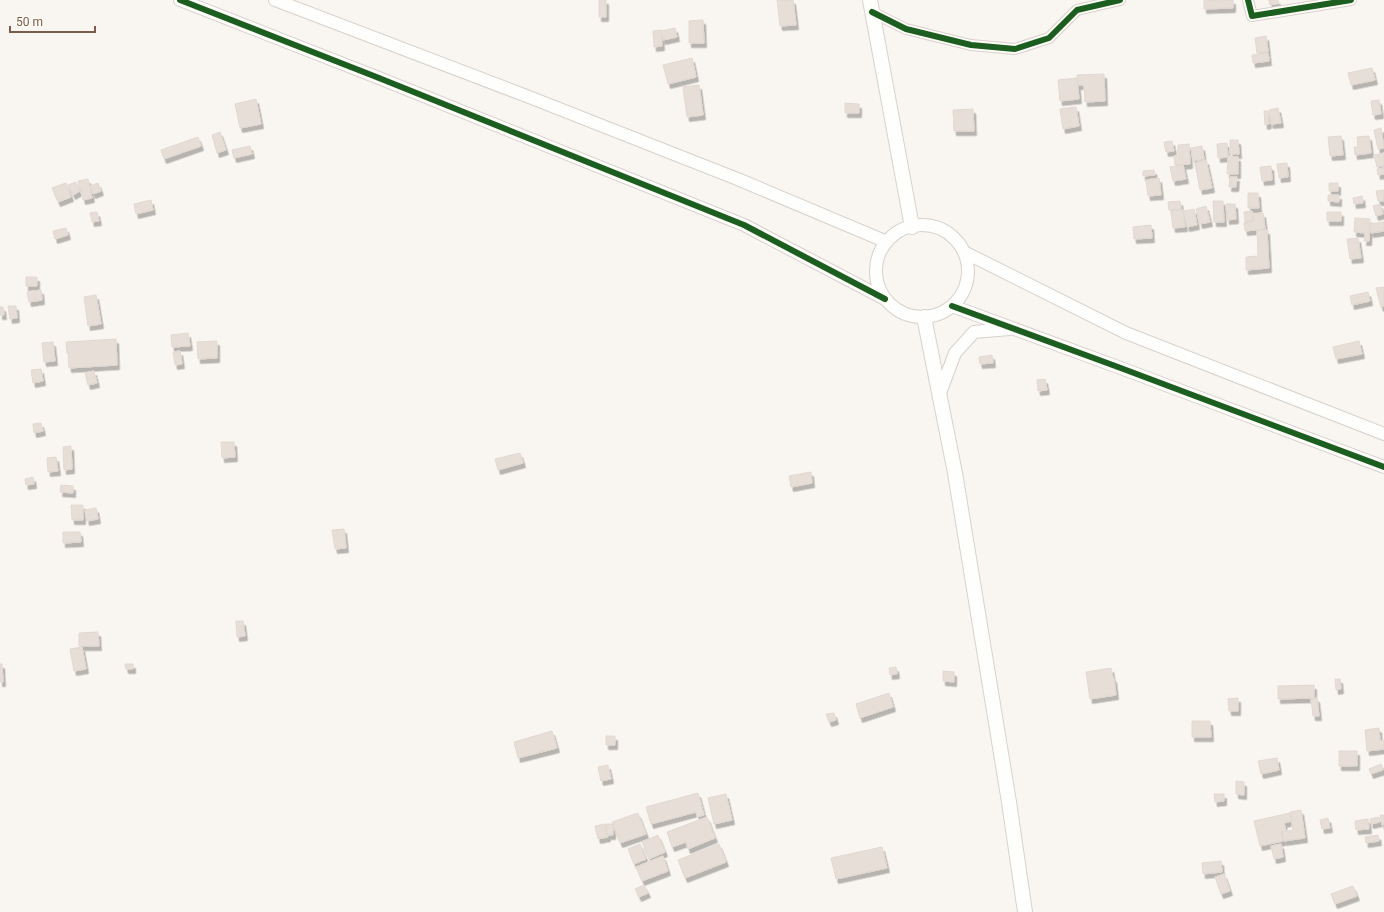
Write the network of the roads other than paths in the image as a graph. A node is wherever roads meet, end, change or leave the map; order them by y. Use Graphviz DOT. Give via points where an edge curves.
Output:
graph roads {
  1 [pos="180,0"];
  2 [pos="275,0"];
  3 [pos="1120,0"];
  4 [pos="1248,0"];
  5 [pos="1351,0"];
  6 [pos="871,6"];
  7 [pos="912,227"];
  8 [pos="887,242"];
  9 [pos="964,252"];
  10 [pos="885,299"];
  11 [pos="952,306"];
  12 [pos="924,317"];
  13 [pos="1014,329"];
  14 [pos="940,393"];
  15 [pos="1384,434"];
  16 [pos="1384,467"];
  17 [pos="1025,912"];
  1 -- 10 [label="street" via="387,80 744,225"];
  2 -- 8 [label="street" via="740,180"];
  3 -- 6 [label="street" via="1077,10 1050,38 1015,49 971,45 906,29"];
  4 -- 5 [label="street" via="1252,16"];
  6 -- 7 [label="main road"];
  7 -- 8 [label="street" via="898,232"];
  7 -- 9 [label="street" via="928,226 942,230 955,239"];
  8 -- 10 [label="street" via="879,256 876,271 878,285"];
  9 -- 11 [label="street" via="968,266 967,281 962,295"];
  9 -- 15 [label="street" via="1126,333"];
  10 -- 12 [label="street" via="896,309 910,316"];
  11 -- 12 [label="street" via="939,314"];
  11 -- 13 [label="street"];
  12 -- 14 [label="main road"];
  13 -- 14 [label="street" via="974,332 955,353"];
  13 -- 16 [label="street"];
  14 -- 17 [label="main road" via="955,472"];
}
